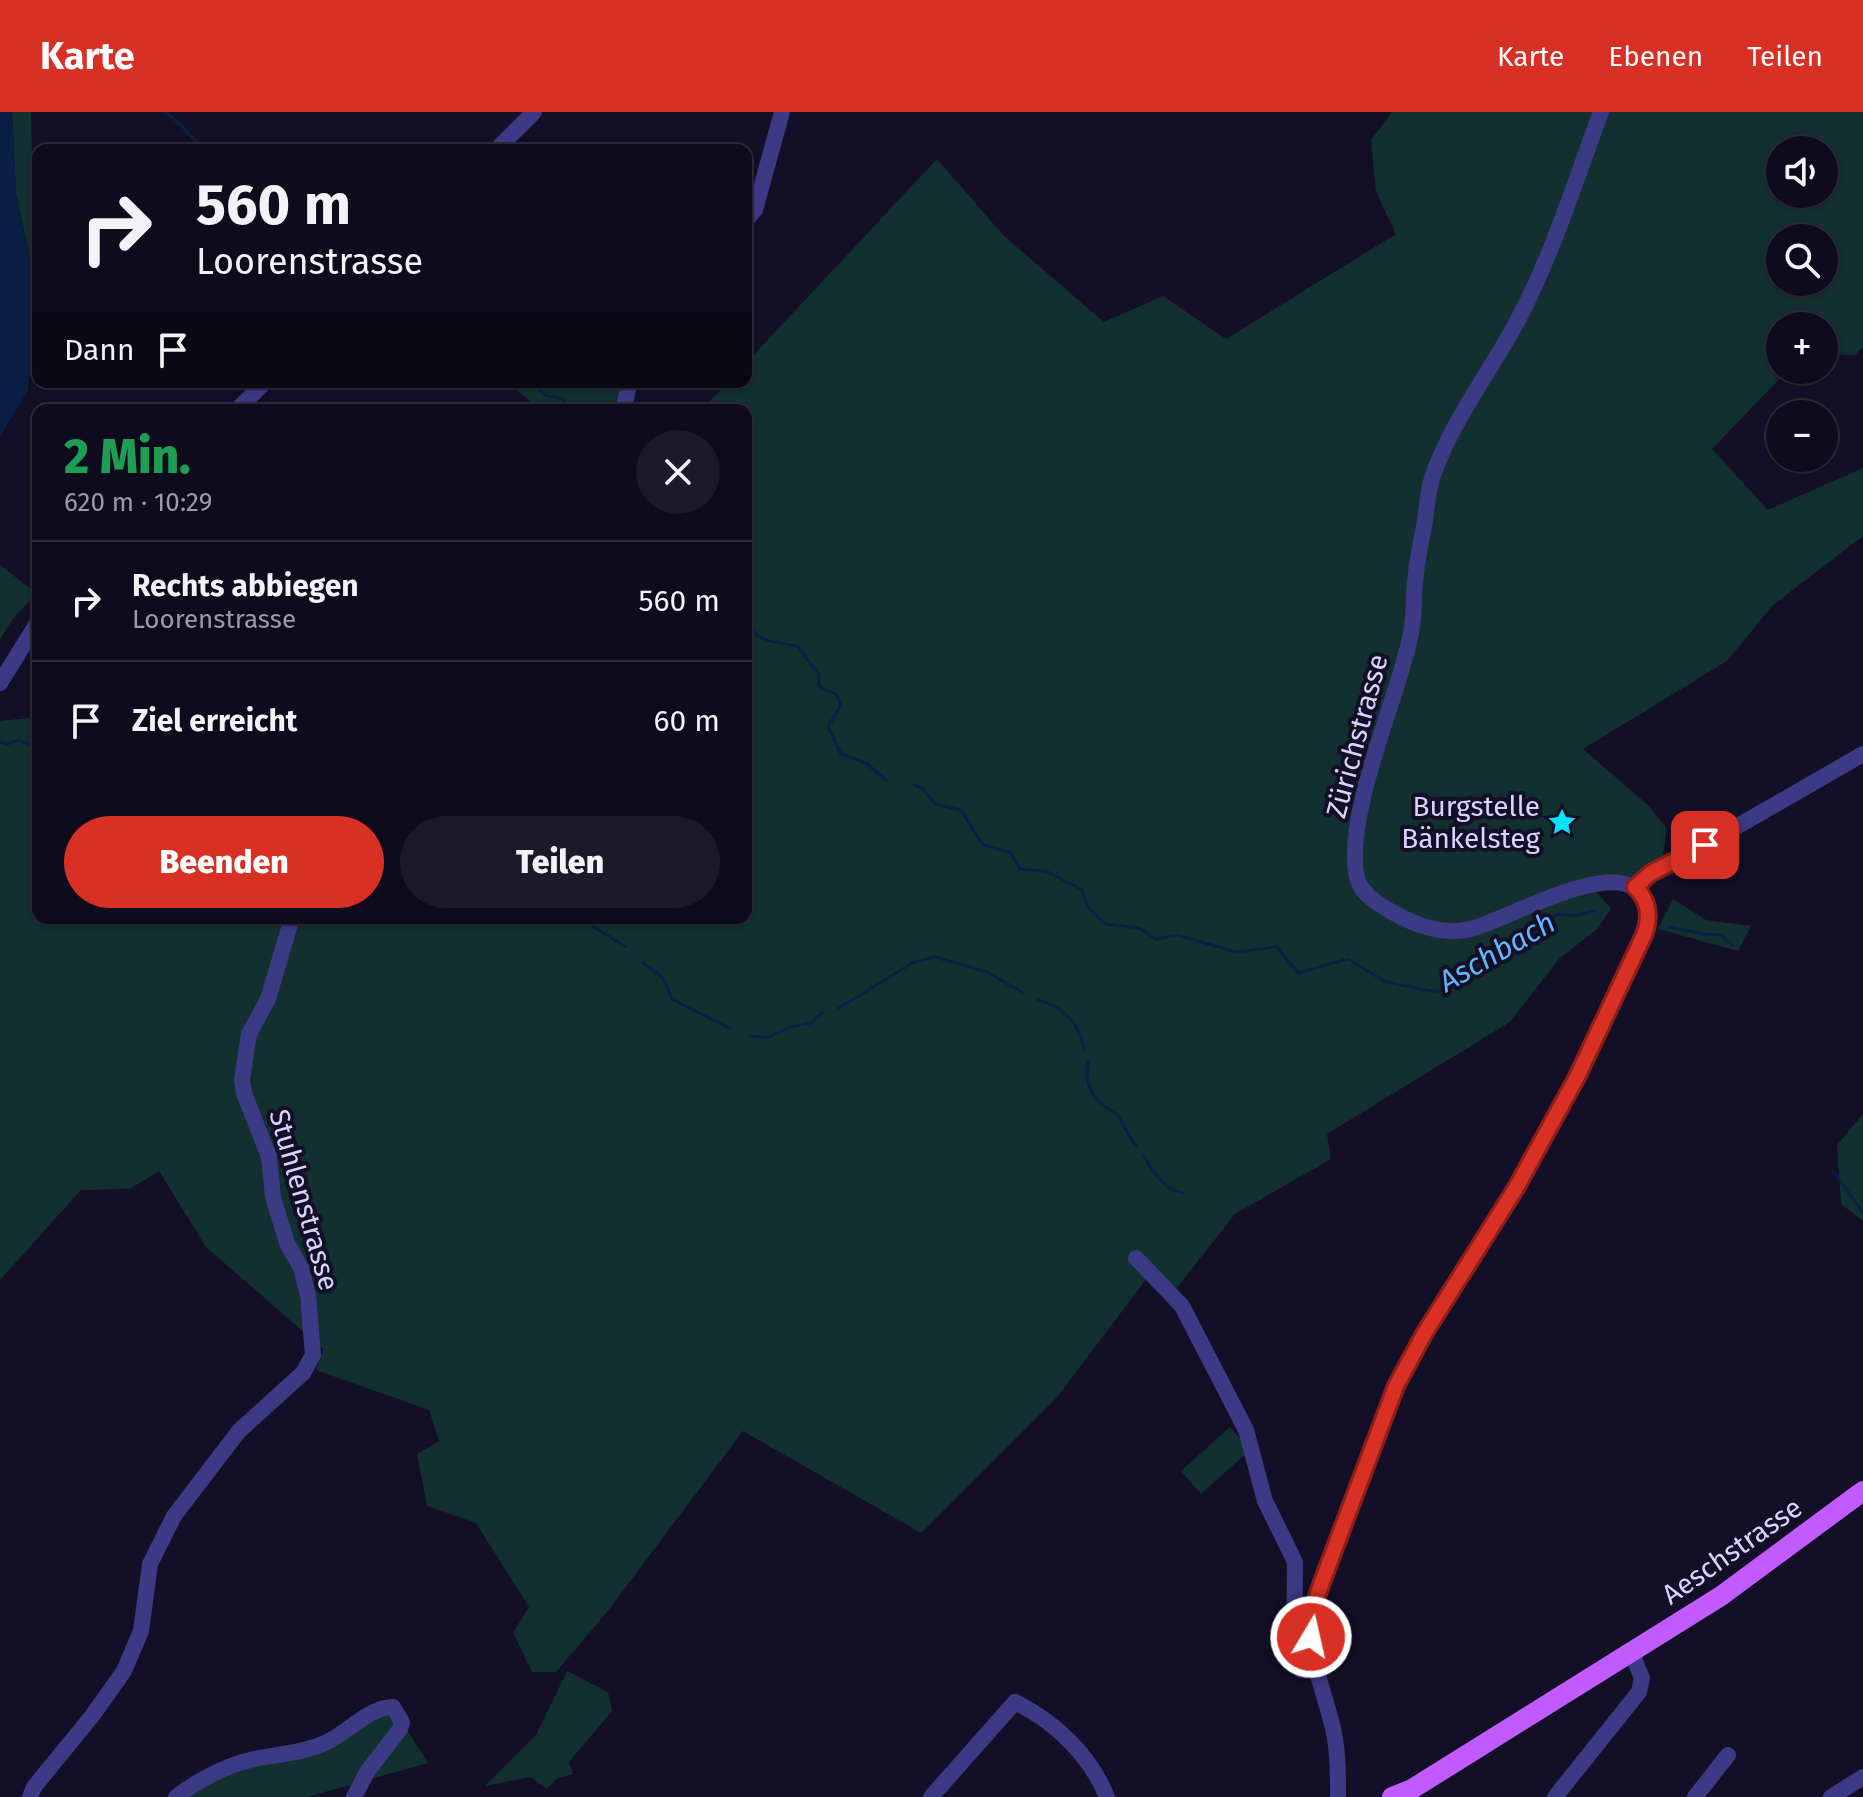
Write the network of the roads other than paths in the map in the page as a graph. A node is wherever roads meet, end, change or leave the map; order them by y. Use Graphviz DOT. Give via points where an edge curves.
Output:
graph roads {
  1 [pos="534,112"];
  2 [pos="782,112"];
  3 [pos="1601,112"];
  4 [pos="502,144"];
  5 [pos="752,213"];
  6 [pos="259,388"];
  7 [pos="243,404"];
  8 [pos="32,632"];
  9 [pos="0,683"];
  10 [pos="1863,754"];
  11 [pos="1635,887"];
  12 [pos="290,924"];
  13 [pos="1136,1258"];
  14 [pos="1863,1491"];
  15 [pos="1632,1654"];
  16 [pos="1315,1671"];
  17 [pos="1728,1755"];
  18 [pos="1863,1777"];
  19 [pos="30,1797"];
  20 [pos="176,1797"];
  21 [pos="354,1797"];
  22 [pos="931,1797"];
  23 [pos="1107,1797"];
  24 [pos="1338,1797"];
  25 [pos="1392,1797"];
  26 [pos="1555,1797"];
  27 [pos="1695,1797"];
  28 [pos="1831,1797"];
  1 -- 4 [label="street"];
  2 -- 5 [label="street"];
  3 -- 11 [label="street, Zürichstrasse" via="1535,286 1499,357 1448,437 1431,481 1411,634 1369,773 1356,876 1377,904 1441,931 1469,930 1554,895 1613,881"];
  6 -- 7 [label="street"];
  8 -- 9 [label="street"];
  10 -- 11 [label="street" via="1651,873"];
  11 -- 16 [label="street" via="1644,897 1648,922 1584,1063 1516,1188 1424,1334 1385,1412 1313,1608"];
  12 -- 19 [label="street, Stuhlenstrasse" via="268,999 249,1034 242,1080 269,1157 273,1197 287,1243 308,1295 313,1355 303,1373 239,1431 174,1516 150,1564 141,1631 130,1659"];
  13 -- 16 [label="street" via="1182,1306 1246,1430 1265,1501 1295,1562 1294,1659 1301,1670"];
  14 -- 15 [label="main road, Aeschstrasse" via="1764,1566"];
  15 -- 25 [label="main road, Aeschstrasse"];
  15 -- 26 [label="street" via="1642,1678 1639,1692"];
  16 -- 24 [label="street" via="1334,1731"];
  17 -- 27 [label="street"];
  18 -- 28 [label="street"];
  20 -- 21 [label="street" via="212,1773 305,1751 379,1709 393,1707 402,1722 400,1729"];
  22 -- 23 [label="street" via="1015,1702 1082,1754"];
}
